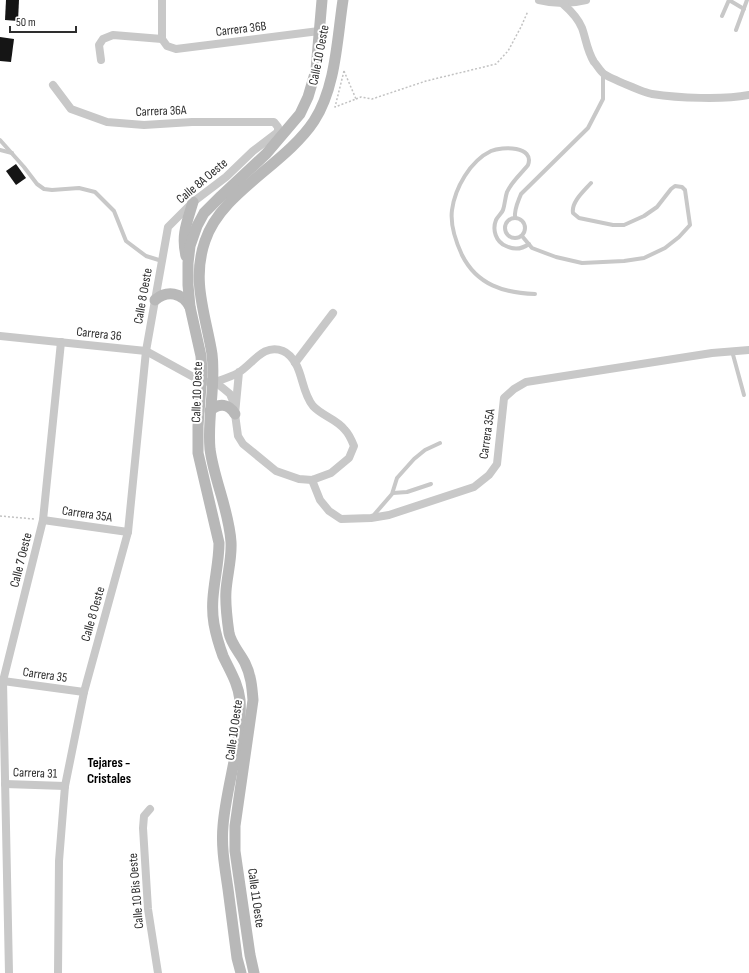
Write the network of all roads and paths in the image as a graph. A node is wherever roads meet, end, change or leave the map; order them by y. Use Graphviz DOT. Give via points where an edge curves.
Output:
graph roads {
  1 [pos="162,0"];
  2 [pos="322,0"];
  3 [pos="343,0"];
  4 [pos="539,0"];
  5 [pos="586,0"];
  6 [pos="729,0"];
  7 [pos="747,0"];
  8 [pos="563,4"];
  9 [pos="744,9"];
  10 [pos="528,11"];
  11 [pos="722,16"];
  12 [pos="736,30"];
  13 [pos="319,31"];
  14 [pos="162,39"];
  15 [pos="101,60"];
  16 [pos="603,73"];
  17 [pos="53,85"];
  18 [pos="749,95"];
  19 [pos="356,99"];
  20 [pos="278,132"];
  21 [pos="0,140"];
  22 [pos="0,150"];
  23 [pos="12,153"];
  24 [pos="591,183"];
  25 [pos="193,202"];
  26 [pos="515,218"];
  27 [pos="522,236"];
  28 [pos="529,244"];
  29 [pos="162,261"];
  30 [pos="188,263"];
  31 [pos="535,294"];
  32 [pos="155,300"];
  33 [pos="190,307"];
  34 [pos="333,314"];
  35 [pos="0,336"];
  36 [pos="61,342"];
  37 [pos="749,350"];
  38 [pos="146,351"];
  39 [pos="732,351"];
  40 [pos="296,363"];
  41 [pos="239,372"];
  42 [pos="207,382"];
  43 [pos="744,395"];
  44 [pos="210,411"];
  45 [pos="235,414"];
  46 [pos="440,443"];
  47 [pos="312,480"];
  48 [pos="431,484"];
  49 [pos="393,493"];
  50 [pos="0,516"];
  51 [pos="371,518"];
  52 [pos="43,520"];
  53 [pos="128,532"];
  54 [pos="3,681"];
  55 [pos="84,692"];
  56 [pos="4,784"];
  57 [pos="65,786"];
  58 [pos="150,809"];
  59 [pos="223,826"];
  60 [pos="235,826"];
  61 [pos="9,973"];
  62 [pos="58,973"];
  63 [pos="158,973"];
  64 [pos="241,973"];
  65 [pos="254,973"];
  1 -- 14 [label="street"];
  2 -- 13 [label="main road, Calle 10 Oeste"];
  3 -- 42 [label="main road, Calle 10 Oeste" via="331,78 314,121 296,143 229,202 205,241 199,285 212,354"];
  4 -- 8 [label="street"];
  5 -- 8 [label="street"];
  6 -- 9 [label="lane"];
  6 -- 11 [label="lane"];
  7 -- 9 [label="lane"];
  8 -- 16 [label="street" via="578,19 587,47"];
  9 -- 12 [label="lane"];
  10 -- 19 [label="path" via="508,50 496,64 372,99"];
  13 -- 14 [label="street, Carrera 36B" via="176,49 167,46"];
  13 -- 30 [label="main road, Calle 10 Oeste" via="319,50 313,83 300,114 266,154 204,213 196,226"];
  14 -- 15 [label="street" via="114,35 108,37 99,45"];
  16 -- 18 [label="street" via="650,94 696,98"];
  16 -- 26 [label="lane" via="603,99 588,128 521,194 514,212"];
  17 -- 20 [label="street, Carrera 36A" via="71,108 107,122 144,125 274,122 278,126"];
  19 -- 19 [label="path" via="335,107 344,71 353,92"];
  20 -- 25 [label="street, Calle 8A Oeste"];
  21 -- 23 [label="lane"];
  22 -- 23 [label="lane"];
  23 -- 29 [label="lane" via="44,189 79,188 95,192 114,211 126,241 146,256"];
  24 -- 28 [label="lane" via="572,209 579,218 624,225 650,212 671,189 679,186 684,190 690,225 665,248 644,258 624,261 582,263 556,257 532,248"];
  25 -- 29 [label="street, Calle 8A Oeste" via="168,227"];
  25 -- 30 [label="main road" via="183,234"];
  26 -- 27 [label="lane" via="525,223 526,229"];
  26 -- 27 [label="lane" via="509,220 505,230 513,238"];
  27 -- 28 [label="lane"];
  28 -- 31 [label="lane" via="519,249 508,247 499,241 495,231 496,220 503,211 507,193 530,161 521,150 506,148 490,151 469,168 460,185 452,210 456,240 469,267 485,281 504,291"];
  29 -- 32 [label="street, Calle 8 Oeste"];
  30 -- 33 [label="main road, Calle 10 Oeste"];
  32 -- 33 [label="main road" via="167,293 174,293 187,300"];
  32 -- 38 [label="street, Calle 8 Oeste"];
  33 -- 42 [label="main road, Calle 10 Oeste" via="202,372"];
  34 -- 40 [label="street"];
  35 -- 36 [label="street, Carrera 36"];
  36 -- 38 [label="street, Carrera 36"];
  36 -- 52 [label="street, Calle 7 Oeste"];
  37 -- 39 [label="street, Carrera 35A"];
  38 -- 42 [label="street, Carrera 36"];
  38 -- 53 [label="street, Calle 8 Oeste"];
  39 -- 43 [label="lane"];
  39 -- 51 [label="street, Carrera 35A" via="526,382 504,398 497,464 489,475 474,487 389,515"];
  40 -- 41 [label="street" via="285,352 268,350"];
  40 -- 47 [label="street" via="306,396 320,412 342,426 354,446 349,458 331,473"];
  41 -- 42 [label="street"];
  41 -- 45 [label="street"];
  42 -- 44 [label="main road, Calle 10 Oeste"];
  42 -- 45 [label="street, Carrera 36" via="230,394"];
  42 -- 59 [label="main road, Calle 10 Oeste" via="198,426 198,453 219,543 212,608 217,640 238,686 240,701 239,724"];
  44 -- 45 [label="main road" via="217,406 226,406"];
  44 -- 60 [label="main road, Calle 10 Oeste" via="210,450 231,542 225,607 230,636 252,683 253,700"];
  45 -- 47 [label="street" via="238,436 243,444 276,471 299,479"];
  46 -- 49 [label="lane" via="414,459 397,478"];
  47 -- 51 [label="street, Carrera 35A" via="320,500 329,511 341,519"];
  48 -- 49 [label="lane" via="407,492"];
  49 -- 51 [label="lane"];
  50 -- 52 [label="path"];
  52 -- 53 [label="street, Carrera 35A"];
  52 -- 54 [label="street, Calle 7 Oeste"];
  53 -- 55 [label="street, Calle 8 Oeste"];
  54 -- 55 [label="street, Carrera 35"];
  54 -- 56 [label="street, Calle 7 Oeste"];
  55 -- 57 [label="street, Calle 8 Oeste"];
  56 -- 57 [label="street, Carrera 31"];
  56 -- 61 [label="street, Calle 7 Oeste"];
  57 -- 62 [label="street, Calle 8 Oeste" via="59,861"];
  58 -- 63 [label="street, Calle 10 Bis Oeste" via="144,816 143,828 148,909"];
  59 -- 64 [label="main road, Calle 11 Oeste" via="222,853"];
  60 -- 65 [label="main road, Calle 11 Oeste" via="235,851"];
}
